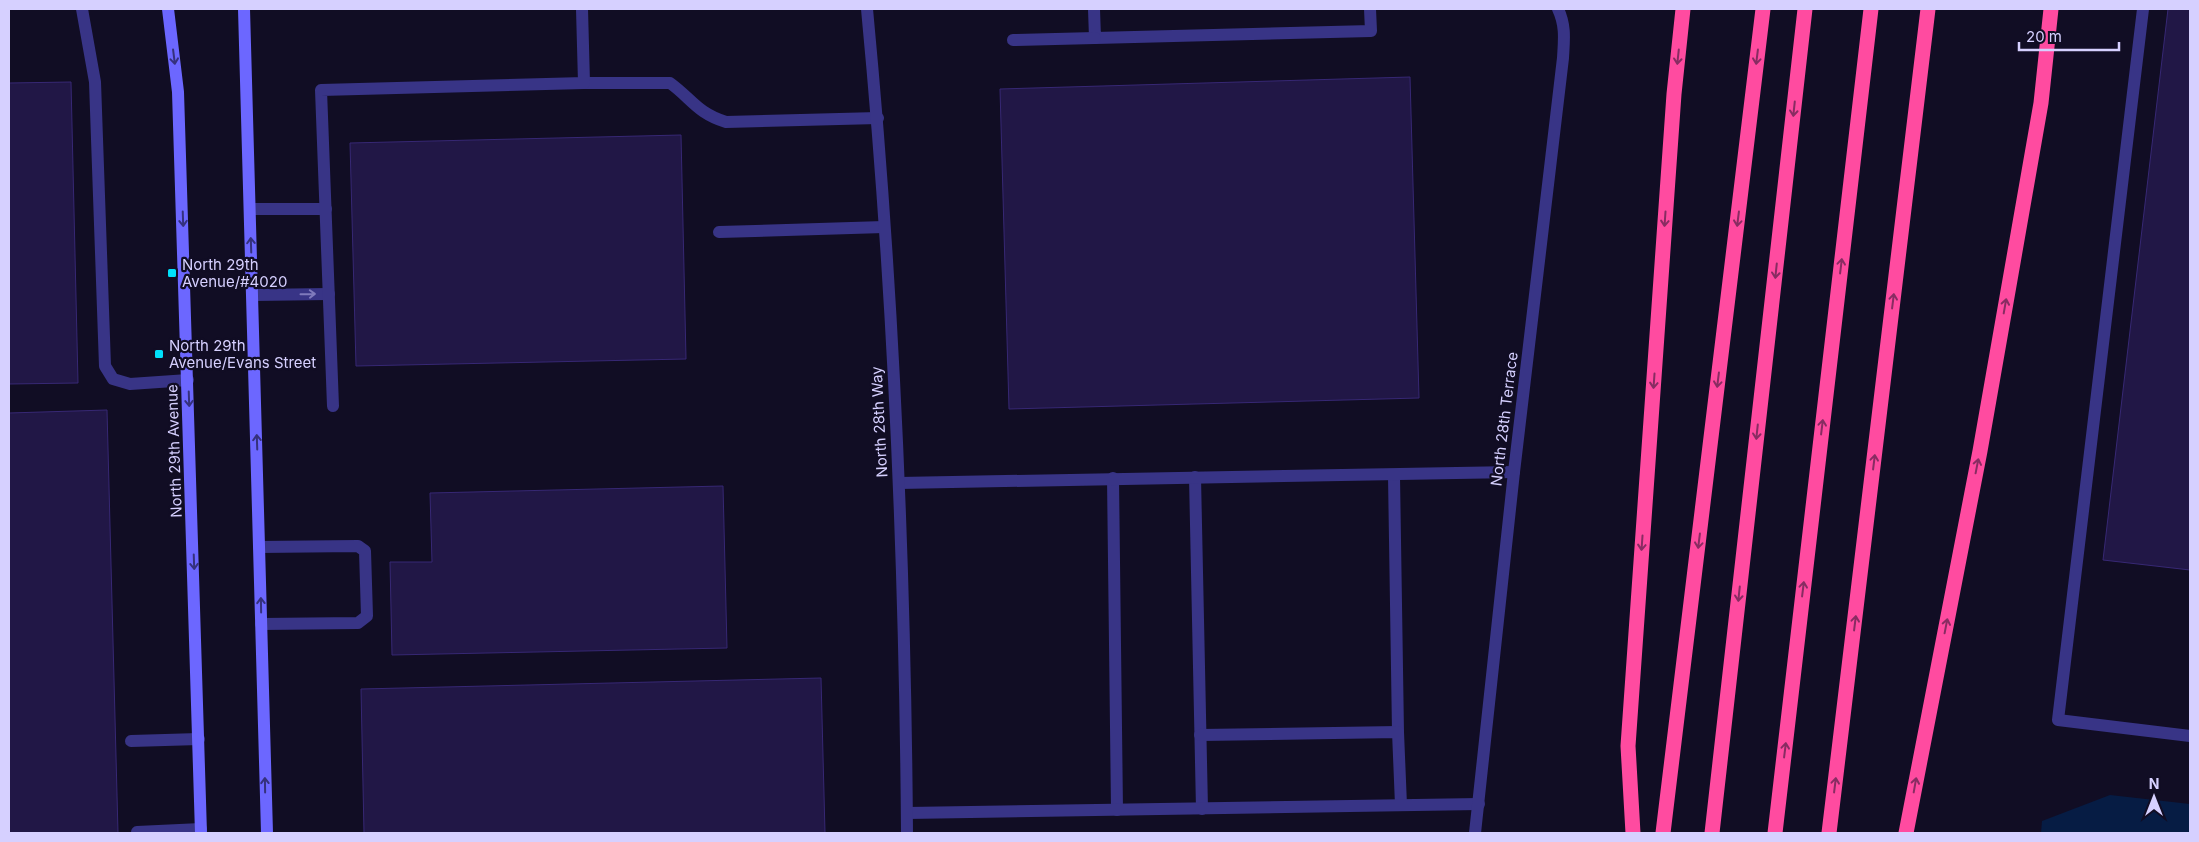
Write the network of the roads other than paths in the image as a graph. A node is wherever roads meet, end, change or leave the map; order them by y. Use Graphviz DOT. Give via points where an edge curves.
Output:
graph roads {
  1 [pos="82,9"];
  2 [pos="168,9"];
  3 [pos="244,9"];
  4 [pos="582,9"];
  5 [pos="867,9"];
  6 [pos="1094,9"];
  7 [pos="1370,9"];
  8 [pos="1558,9"];
  9 [pos="1683,9"];
  10 [pos="1763,9"];
  11 [pos="1805,9"];
  12 [pos="1871,9"];
  13 [pos="1928,9"];
  14 [pos="2051,9"];
  15 [pos="2143,9"];
  16 [pos="1095,38"];
  17 [pos="1013,40"];
  18 [pos="584,83"];
  19 [pos="878,118"];
  20 [pos="326,209"];
  21 [pos="250,210"];
  22 [pos="884,227"];
  23 [pos="719,232"];
  24 [pos="329,294"];
  25 [pos="253,295"];
  26 [pos="188,380"];
  27 [pos="333,406"];
  28 [pos="1514,472"];
  29 [pos="1394,476"];
  30 [pos="1195,477"];
  31 [pos="1113,478"];
  32 [pos="899,483"];
  33 [pos="259,547"];
  34 [pos="261,624"];
  35 [pos="1398,732"];
  36 [pos="1200,735"];
  37 [pos="2190,736"];
  38 [pos="198,739"];
  39 [pos="131,741"];
  40 [pos="1479,804"];
  41 [pos="1400,805"];
  42 [pos="1202,808"];
  43 [pos="1117,810"];
  44 [pos="907,813"];
  45 [pos="201,831"];
  46 [pos="137,832"];
  47 [pos="267,833"];
  48 [pos="907,833"];
  49 [pos="1475,833"];
  50 [pos="1633,833"];
  51 [pos="1663,833"];
  52 [pos="1712,833"];
  53 [pos="1775,833"];
  54 [pos="1830,833"];
  55 [pos="1906,833"];
  1 -- 26 [label="street" via="95,82 105,366 112,379 130,384"];
  2 -- 26 [label="street, North 29th Avenue, one-way" via="178,92"];
  3 -- 21 [label="street"];
  4 -- 18 [label="street"];
  5 -- 19 [label="street, North 28th Way"];
  6 -- 16 [label="street"];
  7 -- 16 [label="street" via="1371,31"];
  8 -- 28 [label="street, North 28th Terrace" via="1565,32 1563,58"];
  9 -- 50 [label="highway, one-way" via="1674,94 1628,746"];
  10 -- 51 [label="highway, one-way"];
  11 -- 52 [label="highway, one-way"];
  53 -- 12 [label="highway, one-way"];
  54 -- 13 [label="highway, one-way"];
  55 -- 14 [label="highway, one-way" via="1982,441 2041,102"];
  15 -- 37 [label="street" via="2058,720"];
  16 -- 17 [label="street"];
  18 -- 19 [label="street" via="670,82 709,116 726,122"];
  18 -- 20 [label="street" via="321,90"];
  19 -- 22 [label="street, North 28th Way"];
  20 -- 21 [label="street"];
  20 -- 24 [label="street"];
  25 -- 21 [label="street, one-way"];
  22 -- 23 [label="street"];
  22 -- 32 [label="street, North 28th Way"];
  25 -- 24 [label="street, one-way"];
  24 -- 27 [label="street"];
  33 -- 25 [label="street, one-way"];
  26 -- 38 [label="street, North 29th Avenue, one-way"];
  28 -- 29 [label="street"];
  28 -- 40 [label="street, North 28th Terrace"];
  29 -- 30 [label="street"];
  29 -- 35 [label="street"];
  30 -- 31 [label="street"];
  30 -- 36 [label="street"];
  31 -- 32 [label="street"];
  31 -- 43 [label="street"];
  32 -- 44 [label="street, North 28th Way"];
  34 -- 33 [label="street, one-way"];
  33 -- 34 [label="street" via="358,546 365,551 366,570 366,616 358,622"];
  47 -- 34 [label="street, one-way"];
  35 -- 36 [label="street"];
  35 -- 41 [label="street"];
  36 -- 42 [label="street"];
  38 -- 39 [label="street"];
  38 -- 45 [label="street, North 29th Avenue"];
  40 -- 41 [label="street"];
  40 -- 49 [label="street, North 28th Terrace"];
  41 -- 42 [label="street"];
  42 -- 43 [label="street"];
  43 -- 44 [label="street"];
  44 -- 48 [label="street, North 28th Way"];
  45 -- 46 [label="street"];
}
